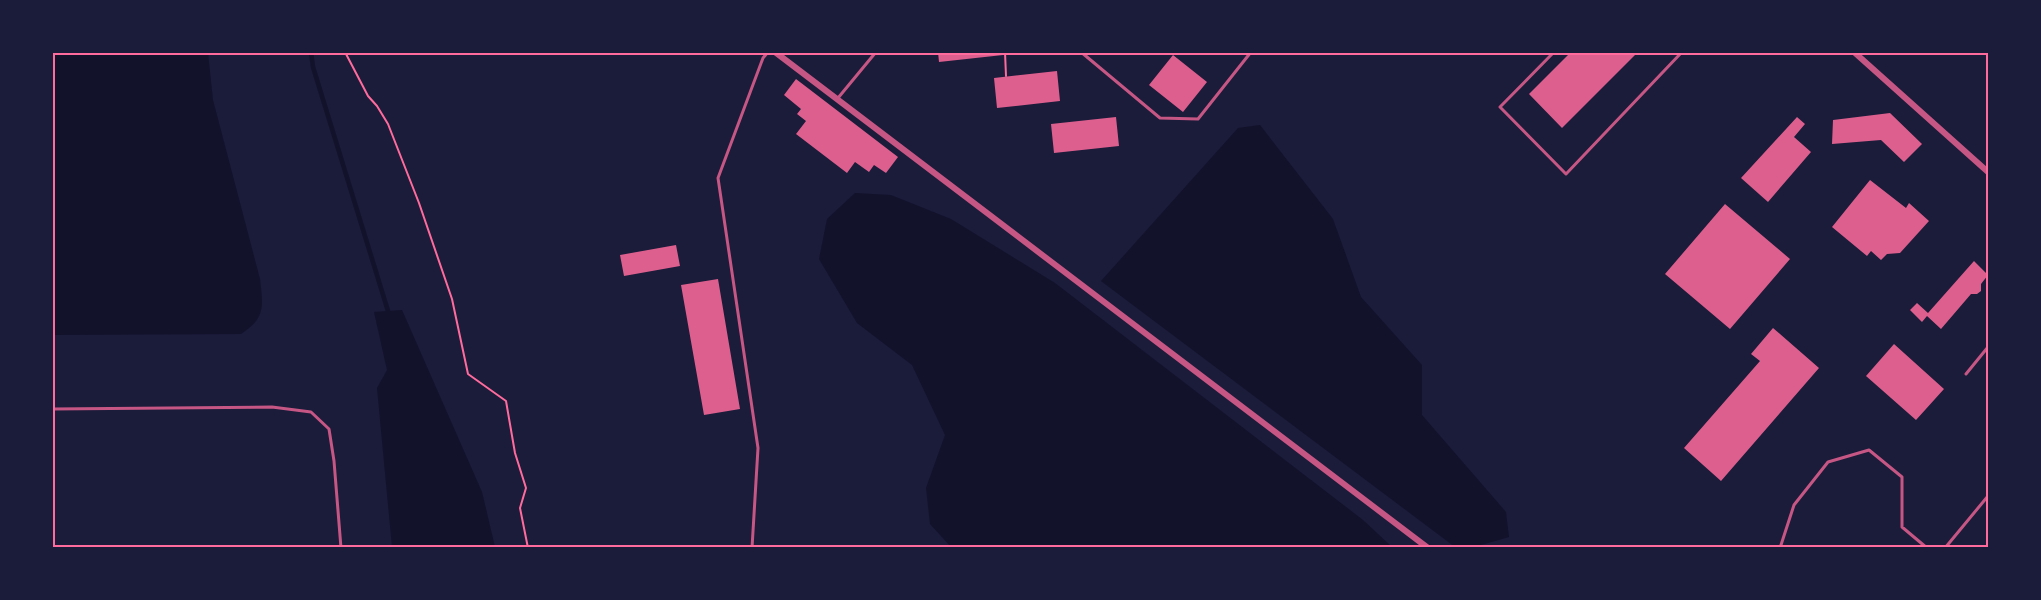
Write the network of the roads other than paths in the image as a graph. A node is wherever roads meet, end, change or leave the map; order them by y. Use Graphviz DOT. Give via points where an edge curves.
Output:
graph roads {
  1 [pos="768,52"];
  2 [pos="775,52"];
  3 [pos="876,52"];
  4 [pos="1081,52"];
  5 [pos="1251,52"];
  6 [pos="1554,52"];
  7 [pos="1682,52"];
  8 [pos="1854,52"];
  9 [pos="837,100"];
  10 [pos="1989,172"];
  11 [pos="1989,347"];
  12 [pos="1966,374"];
  13 [pos="52,409"];
  14 [pos="1989,496"];
  15 [pos="341,548"];
  16 [pos="752,548"];
  17 [pos="1428,548"];
  18 [pos="1780,548"];
  19 [pos="1927,548"];
  20 [pos="1945,548"];
  1 -- 16 [label="lane" via="718,178 758,448"];
  2 -- 9 [label="street"];
  3 -- 9 [label="lane"];
  4 -- 5 [label="lane" via="1160,118 1198,119"];
  6 -- 7 [label="lane" via="1500,107 1566,174"];
  8 -- 10 [label="street"];
  9 -- 17 [label="street"];
  11 -- 12 [label="lane"];
  13 -- 15 [label="lane" via="272,407 311,412 329,429"];
  14 -- 20 [label="lane"];
  18 -- 19 [label="lane" via="1794,506 1828,462 1869,450 1902,477 1902,526"];
}
